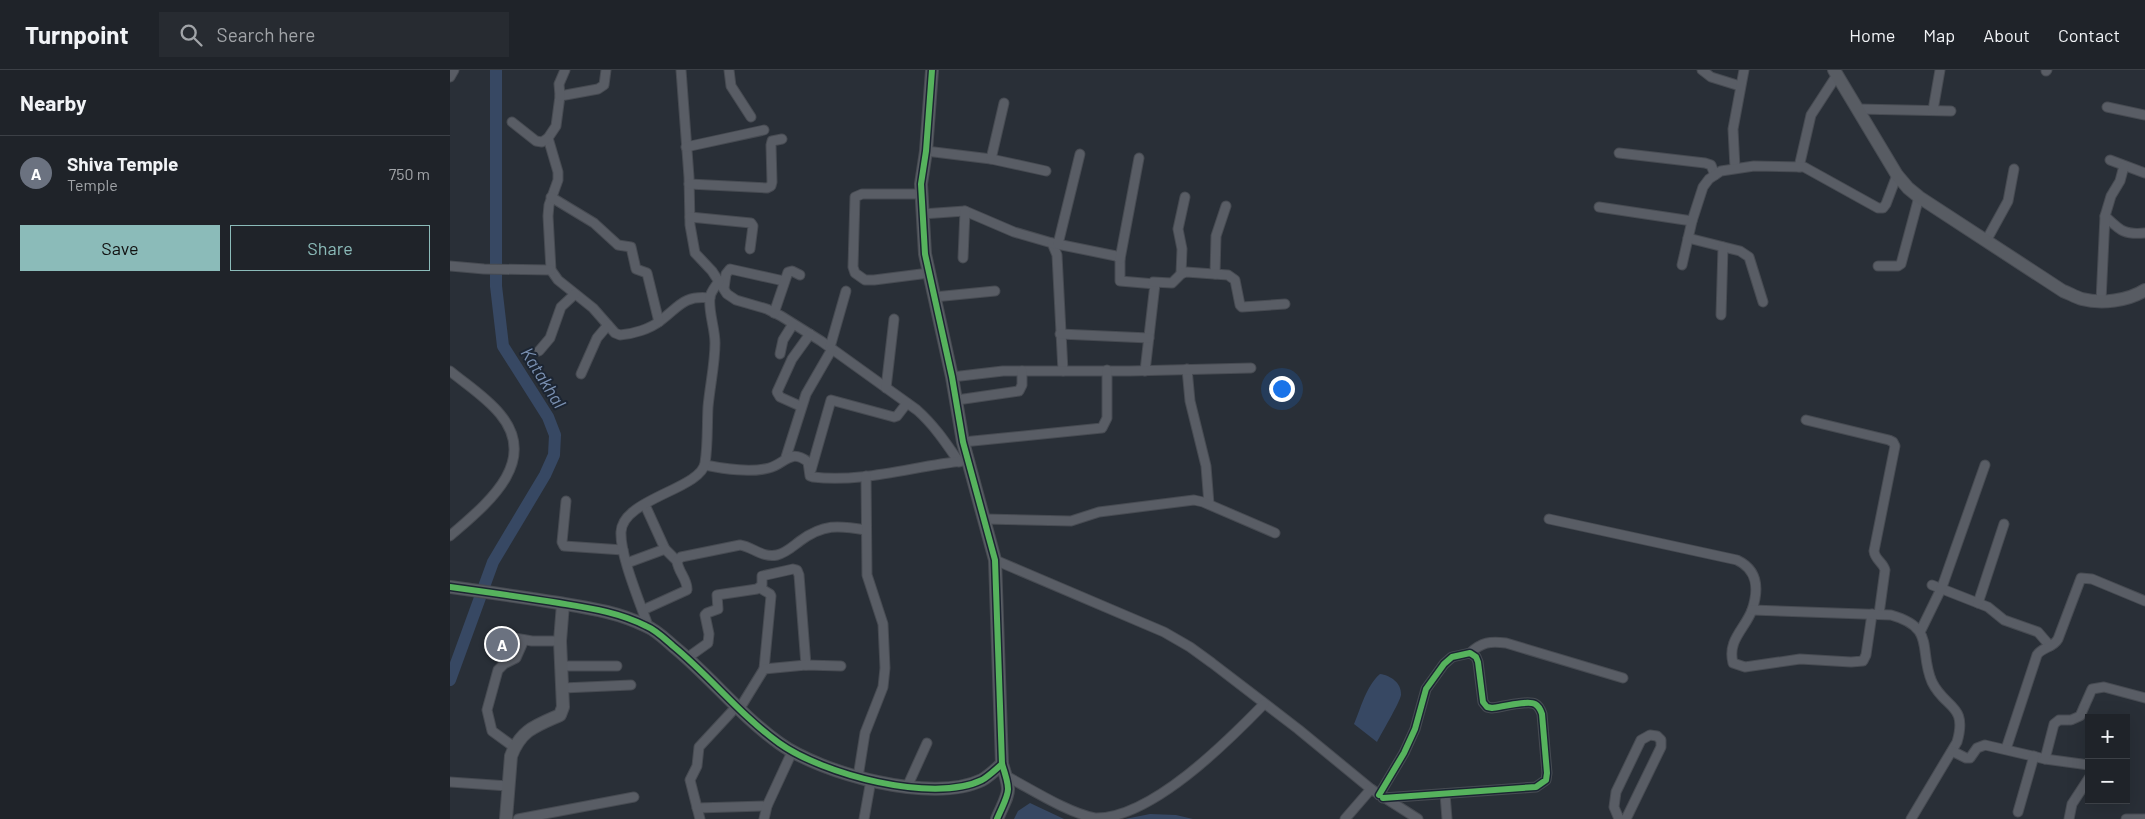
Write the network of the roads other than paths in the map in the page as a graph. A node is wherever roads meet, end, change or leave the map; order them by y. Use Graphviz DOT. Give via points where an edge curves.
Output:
graph roads {
  1 [pos="454,70"];
  2 [pos="565,70"];
  3 [pos="606,70"];
  4 [pos="681,70"];
  5 [pos="730,70"];
  6 [pos="932,70"];
  7 [pos="1702,70"];
  8 [pos="1744,70"];
  9 [pos="1940,70"];
  10 [pos="1836,73"];
  11 [pos="450,77"];
  12 [pos="1740,86"];
  13 [pos="560,96"];
  14 [pos="1004,104"];
  15 [pos="2107,107"];
  16 [pos="1858,109"];
  17 [pos="1933,110"];
  18 [pos="1951,111"];
  19 [pos="2145,115"];
  20 [pos="750,117"];
  21 [pos="512,122"];
  22 [pos="764,130"];
  23 [pos="548,138"];
  24 [pos="782,139"];
  25 [pos="686,147"];
  26 [pos="926,151"];
  27 [pos="1620,153"];
  28 [pos="1080,154"];
  29 [pos="1138,158"];
  30 [pos="991,159"];
  31 [pos="2110,160"];
  32 [pos="2124,166"];
  33 [pos="1800,167"];
  34 [pos="1735,168"];
  35 [pos="2014,169"];
  36 [pos="1046,171"];
  37 [pos="2145,173"];
  38 [pos="1715,175"];
  39 [pos="1897,175"];
  40 [pos="689,184"];
  41 [pos="921,194"];
  42 [pos="551,197"];
  43 [pos="1185,197"];
  44 [pos="1919,197"];
  45 [pos="1226,206"];
  46 [pos="1599,207"];
  47 [pos="965,211"];
  48 [pos="922,214"];
  49 [pos="2105,216"];
  50 [pos="690,217"];
  51 [pos="1692,221"];
  52 [pos="2145,233"];
  53 [pos="1688,238"];
  54 [pos="1986,241"];
  55 [pos="1055,243"];
  56 [pos="1723,247"];
  57 [pos="750,249"];
  58 [pos="963,258"];
  59 [pos="1120,259"];
  60 [pos="1682,265"];
  61 [pos="450,266"];
  62 [pos="1878,266"];
  63 [pos="552,270"];
  64 [pos="929,273"];
  65 [pos="1182,274"];
  66 [pos="1215,274"];
  67 [pos="800,275"];
  68 [pos="784,281"];
  69 [pos="1153,282"];
  70 [pos="721,284"];
  71 [pos="2145,290"];
  72 [pos="846,291"];
  73 [pos="995,291"];
  74 [pos="575,294"];
  75 [pos="934,297"];
  76 [pos="710,298"];
  77 [pos="2101,301"];
  78 [pos="1763,302"];
  79 [pos="1285,304"];
  80 [pos="774,313"];
  81 [pos="1721,315"];
  82 [pos="894,319"];
  83 [pos="659,322"];
  84 [pos="793,324"];
  85 [pos="608,325"];
  86 [pos="810,334"];
  87 [pos="1060,334"];
  88 [pos="1149,338"];
  89 [pos="831,348"];
  90 [pos="539,351"];
  91 [pos="780,354"];
  92 [pos="1251,368"];
  93 [pos="1187,369"];
  94 [pos="1107,370"];
  95 [pos="450,371"];
  96 [pos="1022,371"];
  97 [pos="1063,371"];
  98 [pos="1145,371"];
  99 [pos="581,374"];
  100 [pos="952,377"];
  101 [pos="886,388"];
  102 [pos="957,400"];
  103 [pos="907,403"];
  104 [pos="800,406"];
  105 [pos="1806,420"];
  106 [pos="962,442"];
  107 [pos="786,457"];
  108 [pos="963,461"];
  109 [pos="705,465"];
  110 [pos="1985,465"];
  111 [pos="810,472"];
  112 [pos="866,476"];
  113 [pos="566,501"];
  114 [pos="1209,504"];
  115 [pos="645,505"];
  116 [pos="984,519"];
  117 [pos="1549,519"];
  118 [pos="2004,524"];
  119 [pos="866,530"];
  120 [pos="1275,533"];
  121 [pos="450,536"];
  122 [pos="666,549"];
  123 [pos="623,550"];
  124 [pos="995,560"];
  125 [pos="677,561"];
  126 [pos="627,563"];
  127 [pos="1932,585"];
  128 [pos="450,587"];
  129 [pos="760,588"];
  130 [pos="1942,588"];
  131 [pos="2145,601"];
  132 [pos="1978,603"];
  133 [pos="563,604"];
  134 [pos="643,610"];
  135 [pos="1752,610"];
  136 [pos="1875,614"];
  137 [pos="648,626"];
  138 [pos="1920,632"];
  139 [pos="503,636"];
  140 [pos="524,640"];
  141 [pos="560,641"];
  142 [pos="2050,646"];
  143 [pos="1470,653"];
  144 [pos="687,658"];
  145 [pos="806,665"];
  146 [pos="562,666"];
  147 [pos="617,666"];
  148 [pos="841,666"];
  149 [pos="764,669"];
  150 [pos="1623,678"];
  151 [pos="631,685"];
  152 [pos="563,688"];
  153 [pos="2145,698"];
  154 [pos="1264,704"];
  155 [pos="738,707"];
  156 [pos="927,743"];
  157 [pos="514,747"];
  158 [pos="2006,749"];
  159 [pos="1952,751"];
  160 [pos="792,752"];
  161 [pos="2034,756"];
  162 [pos="2045,759"];
  163 [pos="2085,764"];
  164 [pos="1004,770"];
  165 [pos="858,777"];
  166 [pos="871,780"];
  167 [pos="450,782"];
  168 [pos="2085,784"];
  169 [pos="508,786"];
  170 [pos="907,787"];
  171 [pos="1371,789"];
  172 [pos="1445,794"];
  173 [pos="1381,796"];
  174 [pos="634,797"];
  175 [pos="767,806"];
  176 [pos="697,808"];
  177 [pos="2018,812"];
  178 [pos="506,819"];
  179 [pos="518,819"];
  180 [pos="700,819"];
  181 [pos="764,819"];
  182 [pos="864,819"];
  183 [pos="997,819"];
  184 [pos="1345,819"];
  185 [pos="1418,819"];
  186 [pos="1447,819"];
  187 [pos="1619,819"];
  188 [pos="1626,819"];
  189 [pos="1911,819"];
  190 [pos="2069,819"];
  191 [pos="2126,819"];
  192 [pos="2145,819"];
  1 -- 11 [label="street"];
  2 -- 13 [label="street" via="559,84"];
  3 -- 13 [label="street" via="604,85 598,89"];
  4 -- 25 [label="street"];
  5 -- 20 [label="street" via="731,86"];
  6 -- 26 [label="street"];
  7 -- 12 [label="street" via="1711,77"];
  8 -- 12 [label="street"];
  9 -- 17 [label="street"];
  10 -- 16 [label="street"];
  10 -- 33 [label="street" via="1811,114"];
  12 -- 34 [label="street" via="1732,129"];
  13 -- 23 [label="street" via="556,126"];
  14 -- 30 [label="street"];
  15 -- 19 [label="street"];
  16 -- 17 [label="street"];
  16 -- 39 [label="street"];
  17 -- 18 [label="street"];
  21 -- 23 [label="street" via="536,141"];
  22 -- 25 [label="street"];
  23 -- 42 [label="street" via="558,172"];
  24 -- 40 [label="street" via="772,141 772,182 768,188"];
  25 -- 40 [label="street"];
  26 -- 30 [label="street"];
  26 -- 41 [label="street"];
  27 -- 38 [label="street" via="1705,163 1711,165"];
  28 -- 55 [label="street"];
  29 -- 59 [label="street"];
  30 -- 36 [label="street"];
  31 -- 32 [label="street"];
  32 -- 37 [label="street"];
  32 -- 49 [label="street"];
  33 -- 34 [label="street"];
  33 -- 39 [label="street" via="1812,170 1878,208 1886,204"];
  34 -- 38 [label="street"];
  35 -- 54 [label="street" via="2008,200"];
  38 -- 51 [label="street" via="1703,187"];
  39 -- 44 [label="street"];
  40 -- 50 [label="street"];
  41 -- 48 [label="street"];
  41 -- 64 [label="street" via="862,194 855,197 853,267 854,273 865,280"];
  42 -- 63 [label="street" via="548,216"];
  42 -- 83 [label="street" via="594,223 618,245 631,247 636,268 647,273"];
  43 -- 65 [label="street" via="1178,229"];
  44 -- 54 [label="street"];
  44 -- 62 [label="street" via="1901,264"];
  45 -- 66 [label="street" via="1216,236"];
  46 -- 51 [label="street"];
  47 -- 48 [label="street"];
  47 -- 55 [label="street" via="1014,232"];
  47 -- 58 [label="street"];
  48 -- 64 [label="street"];
  49 -- 52 [label="street" via="2123,232"];
  49 -- 77 [label="street"];
  50 -- 57 [label="street" via="751,223"];
  50 -- 70 [label="street" via="695,252"];
  51 -- 53 [label="street"];
  53 -- 56 [label="street"];
  53 -- 60 [label="street"];
  54 -- 77 [label="street" via="2063,290 2082,299"];
  55 -- 59 [label="street"];
  55 -- 87 [label="street"];
  56 -- 78 [label="street" via="1750,257"];
  56 -- 81 [label="street"];
  59 -- 69 [label="street" via="1120,282"];
  61 -- 63 [label="street"];
  63 -- 74 [label="street" via="558,280"];
  64 -- 75 [label="street"];
  65 -- 66 [label="street"];
  65 -- 69 [label="street" via="1172,283"];
  66 -- 79 [label="street" via="1228,275 1235,280 1242,307"];
  67 -- 68 [label="street" via="788,272"];
  68 -- 70 [label="street" via="730,269"];
  68 -- 80 [label="street"];
  69 -- 88 [label="street" via="1156,287"];
  70 -- 76 [label="street"];
  70 -- 80 [label="street" via="736,300"];
  71 -- 77 [label="street" via="2119,300"];
  72 -- 89 [label="street"];
  73 -- 75 [label="street"];
  74 -- 85 [label="street"];
  74 -- 90 [label="street" via="561,307 550,338"];
  75 -- 100 [label="street"];
  76 -- 83 [label="street" via="688,300"];
  76 -- 109 [label="street" via="715,344"];
  80 -- 84 [label="street"];
  82 -- 101 [label="street"];
  83 -- 85 [label="street" via="620,335"];
  84 -- 86 [label="street"];
  84 -- 91 [label="street" via="783,340"];
  85 -- 99 [label="street" via="597,338"];
  86 -- 89 [label="street"];
  86 -- 104 [label="street" via="792,359 776,392"];
  87 -- 88 [label="street"];
  87 -- 97 [label="street"];
  88 -- 98 [label="street"];
  89 -- 101 [label="street"];
  89 -- 104 [label="street"];
  92 -- 93 [label="street"];
  93 -- 98 [label="street"];
  93 -- 114 [label="street" via="1190,401 1206,466"];
  94 -- 97 [label="street"];
  94 -- 98 [label="street"];
  94 -- 106 [label="street" via="1107,418 1102,428"];
  95 -- 121 [label="street" via="500,414 509,426 514,444 514,461 508,476 481,508"];
  96 -- 97 [label="street"];
  96 -- 100 [label="street"];
  96 -- 102 [label="street" via="1019,391"];
  100 -- 102 [label="street"];
  101 -- 103 [label="street"];
  102 -- 106 [label="street"];
  103 -- 108 [label="street" via="928,420"];
  103 -- 111 [label="street" via="894,417 831,400"];
  104 -- 107 [label="street"];
  105 -- 136 [label="street" via="1889,440 1895,446 1874,550 1874,556 1885,570"];
  106 -- 108 [label="street"];
  107 -- 109 [label="street" via="767,468 735,469"];
  107 -- 111 [label="street" via="806,460"];
  108 -- 112 [label="street"];
  108 -- 116 [label="street"];
  109 -- 115 [label="street" via="697,477"];
  110 -- 130 [label="street"];
  111 -- 112 [label="street" via="810,476 816,478"];
  112 -- 119 [label="street"];
  113 -- 123 [label="street" via="564,546"];
  114 -- 116 [label="street" via="1186,500 1100,512 1071,521"];
  114 -- 120 [label="street"];
  115 -- 122 [label="street"];
  115 -- 123 [label="street" via="624,522 621,529"];
  116 -- 124 [label="street"];
  117 -- 135 [label="street" via="1737,560 1753,572 1756,592"];
  118 -- 132 [label="street"];
  119 -- 125 [label="street" via="828,527 778,555 762,554 740,545 681,557"];
  119 -- 165 [label="street" via="867,574 883,624 885,668 883,687 865,733"];
  122 -- 125 [label="street"];
  122 -- 126 [label="street"];
  123 -- 126 [label="street"];
  124 -- 154 [label="street" via="1164,632 1190,647"];
  124 -- 164 [label="street"];
  125 -- 134 [label="street" via="687,590"];
  126 -- 134 [label="street"];
  127 -- 130 [label="street"];
  128 -- 133 [label="street"];
  129 -- 144 [label="street" via="717,595 718,609 705,615 708,643"];
  129 -- 145 [label="street" via="762,576 797,570"];
  129 -- 149 [label="street" via="771,596"];
  130 -- 132 [label="street"];
  130 -- 138 [label="street"];
  131 -- 142 [label="street" via="2082,578 2058,639"];
  132 -- 142 [label="street" via="2004,620 2038,632"];
  133 -- 137 [label="street" via="606,611"];
  133 -- 141 [label="street"];
  134 -- 137 [label="street"];
  135 -- 136 [label="street"];
  135 -- 136 [label="street" via="1732,647 1733,663 1739,666 1800,659 1863,661"];
  136 -- 138 [label="street" via="1903,618"];
  137 -- 144 [label="street"];
  138 -- 159 [label="street" via="1926,646 1932,682 1961,721"];
  139 -- 140 [label="street"];
  140 -- 141 [label="street"];
  140 -- 157 [label="street" via="516,658 498,670 487,710 492,731"];
  141 -- 146 [label="street"];
  142 -- 158 [label="street" via="2037,655"];
  143 -- 150 [label="street" via="1484,643 1506,643"];
  143 -- 172 [label="street" via="1478,662 1482,695 1487,707 1528,703 1540,709 1546,780 1536,787"];
  143 -- 173 [label="street" via="1452,657 1426,689 1415,729"];
  144 -- 155 [label="street"];
  145 -- 148 [label="street"];
  145 -- 149 [label="street"];
  146 -- 147 [label="street"];
  146 -- 152 [label="street"];
  149 -- 155 [label="street"];
  151 -- 152 [label="street"];
  152 -- 157 [label="street" via="560,715 531,728"];
  153 -- 162 [label="street" via="2104,687 2092,688 2080,716 2056,720"];
  154 -- 164 [label="street" via="1193,775 1159,798 1110,818 1078,813"];
  154 -- 171 [label="street"];
  155 -- 160 [label="street"];
  155 -- 176 [label="street" via="699,747 697,766 690,780"];
  156 -- 170 [label="street"];
  157 -- 169 [label="street" via="510,756"];
  158 -- 159 [label="street" via="1981,745 1970,758"];
  158 -- 161 [label="street"];
  159 -- 189 [label="street"];
  160 -- 165 [label="street"];
  160 -- 175 [label="street"];
  161 -- 162 [label="street"];
  161 -- 177 [label="street"];
  162 -- 163 [label="street"];
  164 -- 170 [label="street" via="967,785 931,790"];
  164 -- 183 [label="street" via="1008,797"];
  165 -- 166 [label="street"];
  166 -- 170 [label="street"];
  166 -- 182 [label="street"];
  167 -- 169 [label="street"];
  168 -- 190 [label="street" via="2072,804"];
  169 -- 178 [label="street"];
  171 -- 173 [label="street"];
  171 -- 184 [label="street"];
  172 -- 173 [label="street"];
  172 -- 186 [label="street"];
  173 -- 185 [label="street"];
  174 -- 179 [label="street"];
  175 -- 176 [label="street"];
  175 -- 181 [label="street"];
  176 -- 180 [label="street"];
  187 -- 188 [label="street" via="1614,807 1616,792 1642,740 1650,735 1657,736 1661,747"];
  191 -- 192 [label="street"];
}
